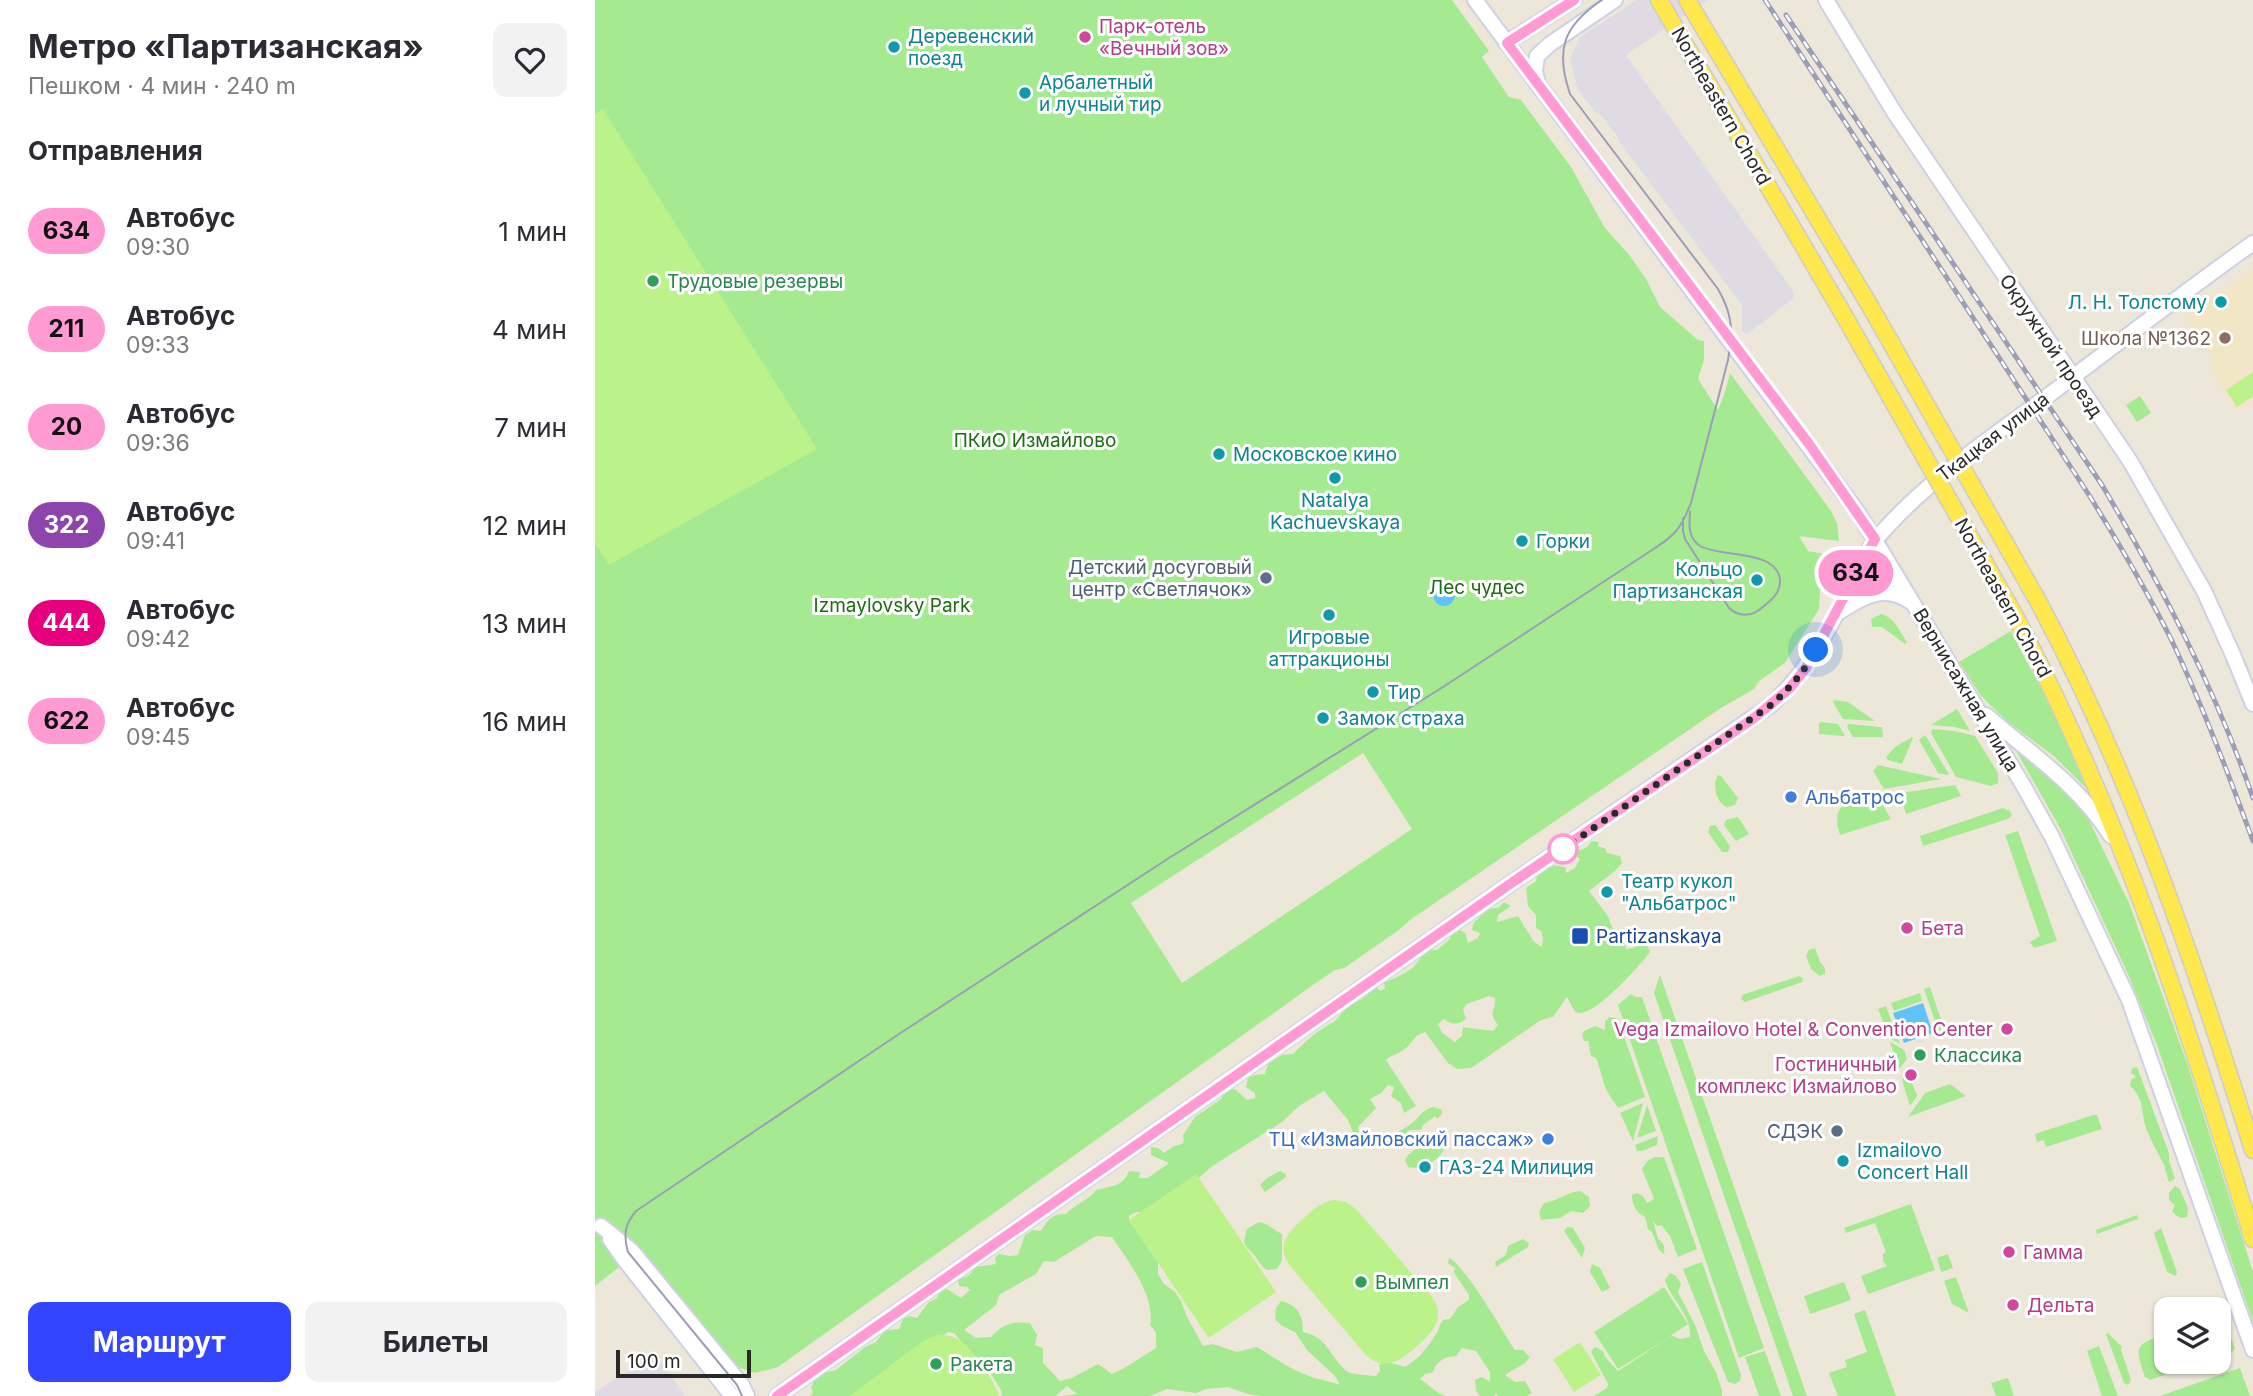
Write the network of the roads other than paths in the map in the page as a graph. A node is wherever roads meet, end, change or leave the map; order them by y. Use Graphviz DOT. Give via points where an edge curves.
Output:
graph roads {
  1 [pos="1475,0"];
  2 [pos="1574,0"];
  3 [pos="1615,0"];
  4 [pos="1659,0"];
  5 [pos="1826,0"];
  6 [pos="1691,6"];
  7 [pos="1507,43"];
  8 [pos="1538,86"];
  9 [pos="2253,243"];
  10 [pos="2072,377"];
  11 [pos="1875,539"];
  12 [pos="1915,605"];
  13 [pos="1837,613"];
  14 [pos="2253,704"];
  15 [pos="1976,707"];
  16 [pos="2125,859"];
  17 [pos="2253,1150"];
  18 [pos="598,1222"];
  19 [pos="2253,1239"];
  20 [pos="2253,1350"];
  21 [pos="730,1395"];
  22 [pos="747,1396"];
  23 [pos="777,1396"];
  1 -- 7 [label="main road, Вернисажная улица"];
  2 -- 7 [label="main road"];
  3 -- 8 [label="main road" via="1537,56"];
  4 -- 16 [label="main road, Northeastern Chord, bridge" via="2014,614 2076,737"];
  5 -- 10 [label="main road, Окружной проезд" via="1894,112"];
  6 -- 17 [label="main road, Northeastern Chord, bridge" via="1870,306 2065,652 2160,877"];
  7 -- 8 [label="main road, Вернисажная улица"];
  8 -- 11 [label="main road, Вернисажная улица" via="1809,444"];
  9 -- 10 [label="main road, Ткацкая улица"];
  10 -- 11 [label="main road, Ткацкая улица" via="1962,459"];
  10 -- 14 [label="main road, Окружной проезд" via="2130,461 2180,546 2219,622"];
  11 -- 12 [label="main road, Вернисажная улица"];
  11 -- 13 [label="main road, Ткацкая улица"];
  12 -- 13 [label="main road" via="1895,593 1876,593"];
  12 -- 15 [label="main road, Вернисажная улица"];
  13 -- 23 [label="main road, Ткацкая улица" via="1803,672 1754,718"];
  15 -- 16 [label="main road" via="2070,785"];
  15 -- 20 [label="main road, Вернисажная улица" via="2052,837 2129,1000"];
  16 -- 19 [label="main road, Northeastern Chord" via="2193,1046"];
  18 -- 21 [label="main road"];
  18 -- 22 [label="main road" via="632,1251"];
}
